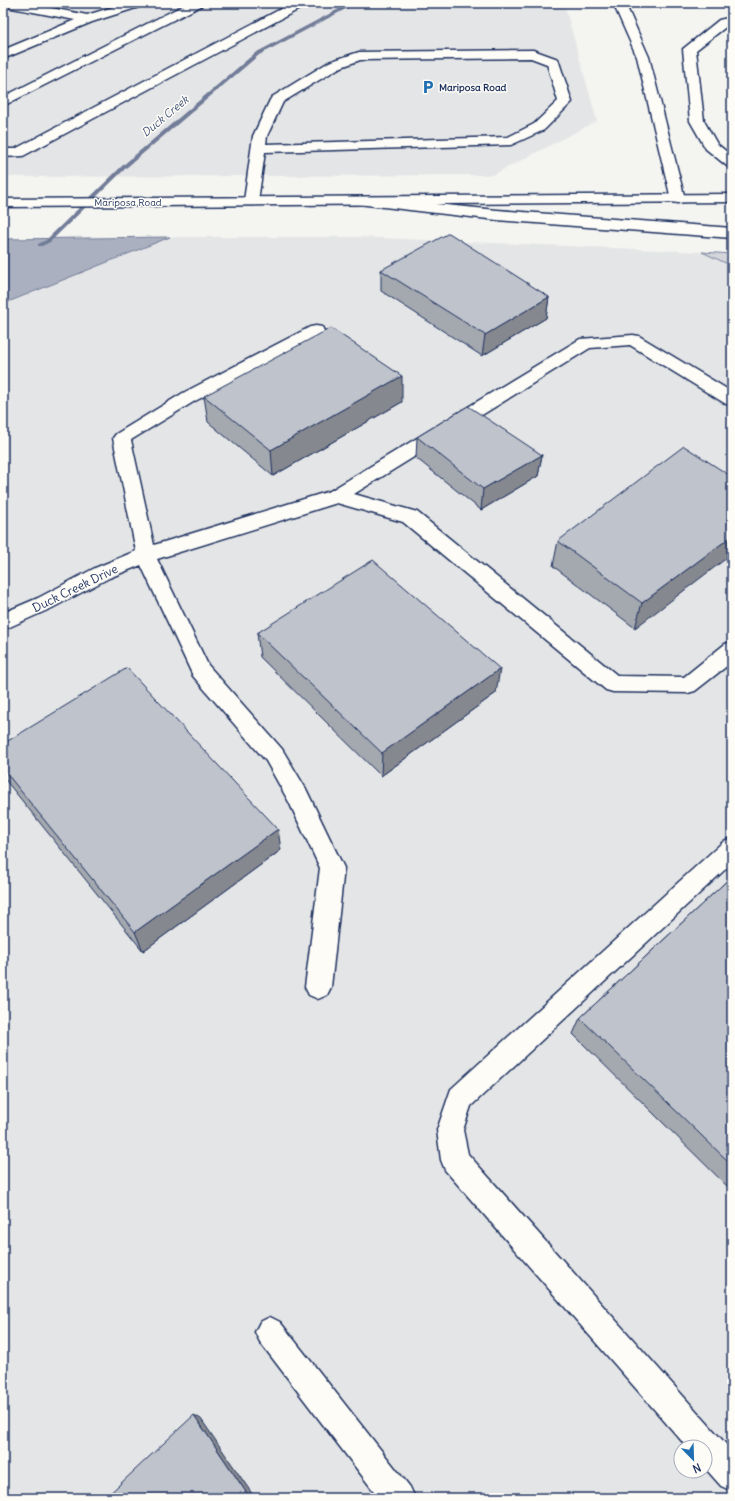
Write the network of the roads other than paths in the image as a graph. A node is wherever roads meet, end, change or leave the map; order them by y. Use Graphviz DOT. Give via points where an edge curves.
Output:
graph roads {
  1 [pos="7,3"];
  2 [pos="76,3"];
  3 [pos="138,3"];
  4 [pos="197,3"];
  5 [pos="301,3"];
  6 [pos="619,3"];
  7 [pos="72,16"];
  8 [pos="88,19"];
  9 [pos="732,21"];
  10 [pos="3,55"];
  11 [pos="3,102"];
  12 [pos="258,148"];
  13 [pos="3,153"];
  14 [pos="732,163"];
  15 [pos="732,198"];
  16 [pos="678,199"];
  17 [pos="251,201"];
  18 [pos="363,201"];
  19 [pos="3,203"];
  20 [pos="732,233"];
  21 [pos="316,331"];
  22 [pos="732,400"];
  23 [pos="337,496"];
  24 [pos="146,554"];
  25 [pos="3,622"];
  26 [pos="732,650"];
  27 [pos="732,848"];
  28 [pos="318,987"];
  29 [pos="270,1332"];
  30 [pos="732,1475"];
  31 [pos="399,1498"];
  1 -- 7 [label="main road"];
  2 -- 7 [label="main road"];
  3 -- 8 [label="main road"];
  4 -- 11 [label="main road"];
  5 -- 13 [label="main road" via="18,153"];
  6 -- 16 [label="main road" via="643,57"];
  7 -- 8 [label="main road"];
  8 -- 10 [label="main road"];
  9 -- 14 [label="main road" via="723,23 689,49 697,120 711,146"];
  12 -- 12 [label="main road" via="260,136 277,100 334,65 359,56 533,54 553,62 565,102 539,127 511,141"];
  12 -- 17 [label="main road"];
  15 -- 16 [label="main road, Mariposa Road"];
  16 -- 18 [label="main road, Mariposa Road"];
  17 -- 18 [label="main road, Mariposa Road"];
  17 -- 19 [label="main road, Mariposa Road"];
  18 -- 20 [label="main road" via="497,215"];
  21 -- 24 [label="main road" via="189,397 122,438"];
  22 -- 23 [label="main road, Duck Creek Drive" via="633,340 586,342"];
  23 -- 24 [label="main road, Duck Creek Drive"];
  23 -- 26 [label="main road" via="410,518 612,684 688,685"];
  24 -- 25 [label="main road, Duck Creek Drive"];
  24 -- 28 [label="main road" via="200,670 274,755 298,796 332,868"];
  27 -- 30 [label="main road" via="460,1098 450,1130 455,1160"];
  29 -- 31 [label="main road"];
}
